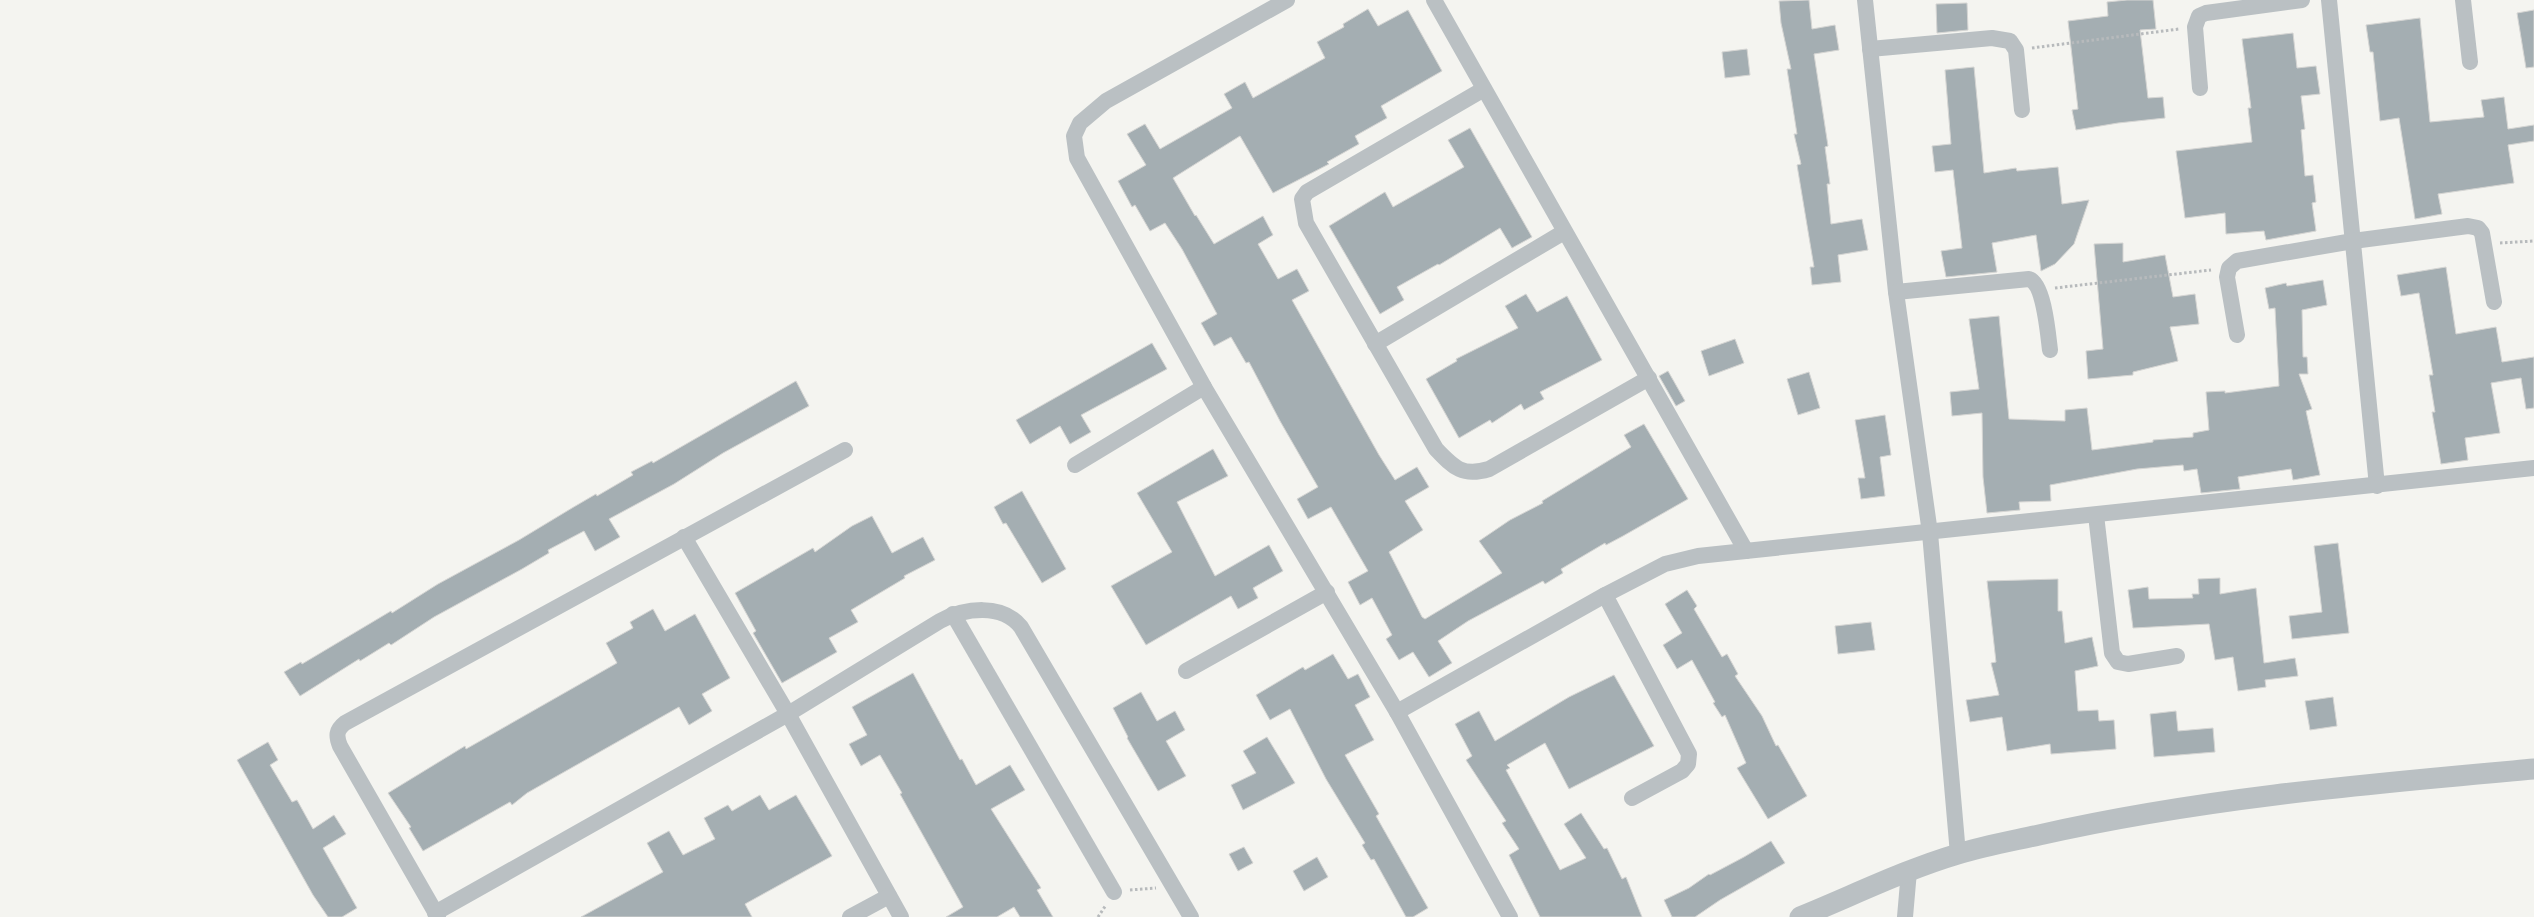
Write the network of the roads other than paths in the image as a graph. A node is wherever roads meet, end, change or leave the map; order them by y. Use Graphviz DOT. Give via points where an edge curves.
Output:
graph roads {
  1 [pos="1287,0"];
  2 [pos="1434,0"];
  3 [pos="1865,0"];
  4 [pos="2302,0"];
  5 [pos="2329,0"];
  6 [pos="2463,0"];
  7 [pos="1870,49"];
  8 [pos="2470,62"];
  9 [pos="2200,88"];
  10 [pos="1484,89"];
  11 [pos="2022,110"];
  12 [pos="1564,232"];
  13 [pos="2353,241"];
  14 [pos="1896,292"];
  15 [pos="2494,302"];
  16 [pos="2237,335"];
  17 [pos="1375,344"];
  18 [pos="2050,350"];
  19 [pos="1649,378"];
  20 [pos="1204,387"];
  21 [pos="845,450"];
  22 [pos="1075,465"];
  23 [pos="2534,468"];
  24 [pos="2377,486"];
  25 [pos="2096,515"];
  26 [pos="1930,533"];
  27 [pos="684,537"];
  28 [pos="1746,551"];
  29 [pos="1327,592"];
  30 [pos="1605,595"];
  31 [pos="953,614"];
  32 [pos="2177,656"];
  33 [pos="1186,671"];
  34 [pos="1397,712"];
  35 [pos="788,714"];
  36 [pos="2534,769"];
  37 [pos="1632,798"];
  38 [pos="1958,854"];
  39 [pos="1909,871"];
  40 [pos="1114,892"];
  41 [pos="889,896"];
  42 [pos="437,915"];
  43 [pos="850,917"];
  44 [pos="901,917"];
  45 [pos="1191,917"];
  46 [pos="1510,917"];
  47 [pos="1800,917"];
  48 [pos="1905,917"];
  1 -- 20 [label="street" via="1106,101 1080,123 1074,136 1077,158"];
  2 -- 10 [label="street"];
  3 -- 7 [label="street"];
  4 -- 9 [label="street" via="2202,14 2195,27"];
  5 -- 13 [label="street"];
  6 -- 8 [label="street"];
  7 -- 11 [label="street" via="1992,38 2010,41 2016,50"];
  7 -- 14 [label="street"];
  10 -- 12 [label="street"];
  10 -- 17 [label="street" via="1312,189 1302,199 1306,223"];
  12 -- 17 [label="street"];
  12 -- 19 [label="street"];
  13 -- 15 [label="street" via="2468,226 2478,228 2485,245"];
  13 -- 16 [label="street" via="2243,259 2229,268 2227,278"];
  13 -- 24 [label="street"];
  14 -- 18 [label="street" via="2029,279 2036,282 2040,290"];
  14 -- 26 [label="street"];
  17 -- 19 [label="street" via="1436,449 1463,472 1477,473 1489,469"];
  19 -- 28 [label="street"];
  20 -- 22 [label="street"];
  20 -- 29 [label="street"];
  21 -- 27 [label="street"];
  23 -- 24 [label="street"];
  24 -- 25 [label="street"];
  25 -- 26 [label="street"];
  25 -- 32 [label="street" via="2112,654 2118,662 2128,664"];
  26 -- 28 [label="street"];
  26 -- 38 [label="street"];
  27 -- 35 [label="street"];
  27 -- 42 [label="street" via="340,728 336,736 340,746"];
  28 -- 30 [label="street" via="1698,556 1665,564"];
  29 -- 33 [label="street"];
  29 -- 34 [label="street"];
  30 -- 34 [label="street"];
  30 -- 37 [label="street" via="1689,754 1688,764 1682,771"];
  31 -- 35 [label="street"];
  31 -- 40 [label="street"];
  31 -- 45 [label="street" via="998,611 1015,619"];
  34 -- 46 [label="street"];
  35 -- 41 [label="street"];
  35 -- 42 [label="street"];
  36 -- 38 [label="street" via="2350,786 2217,803 2099,821"];
  38 -- 39 [label="street"];
  39 -- 47 [label="street"];
  39 -- 48 [label="street"];
  41 -- 43 [label="street"];
  41 -- 44 [label="street"];
}
